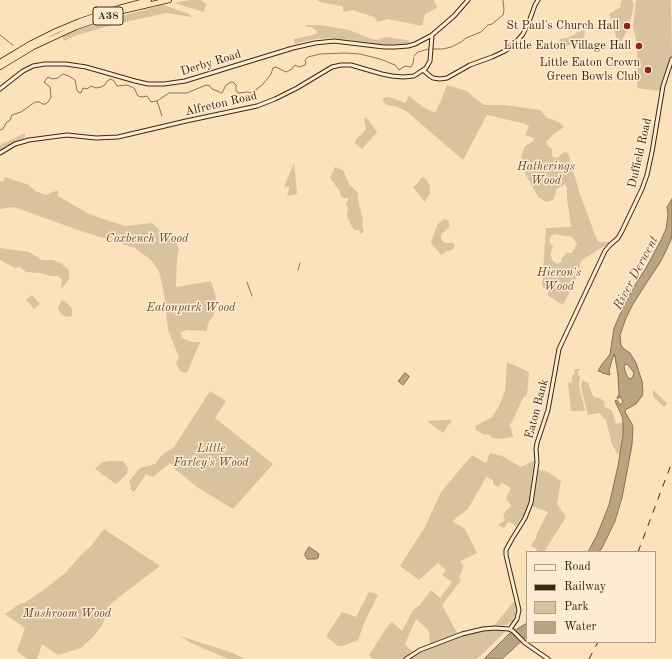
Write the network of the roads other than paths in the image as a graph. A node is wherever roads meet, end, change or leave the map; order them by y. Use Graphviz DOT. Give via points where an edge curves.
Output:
graph roads {
  1 [pos="149,0"];
  2 [pos="168,0"];
  3 [pos="468,0"];
  4 [pos="538,0"];
  5 [pos="432,35"];
  6 [pos="672,59"];
  7 [pos="0,62"];
  8 [pos="0,67"];
  9 [pos="423,70"];
  10 [pos="0,90"];
  11 [pos="0,153"];
  12 [pos="599,265"];
  13 [pos="512,630"];
  14 [pos="406,659"];
  15 [pos="548,659"];
  1 -- 7 [label="highway, A38" via="60,29"];
  2 -- 8 [label="highway, A38" via="122,11 76,27 32,47"];
  3 -- 5 [label="street"];
  4 -- 9 [label="street" via="523,34 505,51 444,79 437,79"];
  5 -- 9 [label="street" via="431,58"];
  5 -- 10 [label="street, Derby Road" via="415,44 395,47 334,41 310,44 168,84 148,84 74,65 45,64 23,71"];
  6 -- 12 [label="street, Duffield Road" via="663,86 654,144 644,185 622,232 609,247"];
  9 -- 11 [label="street, Alfreton Road" via="403,77 341,65 332,67 297,88 257,106 118,137 67,135 29,140 15,144"];
  12 -- 13 [label="street, Eaton Bank" via="560,349 548,410 537,443 531,503 506,550 519,612"];
  13 -- 14 [label="street" via="495,628 462,634 420,650"];
  13 -- 15 [label="street"];
}
